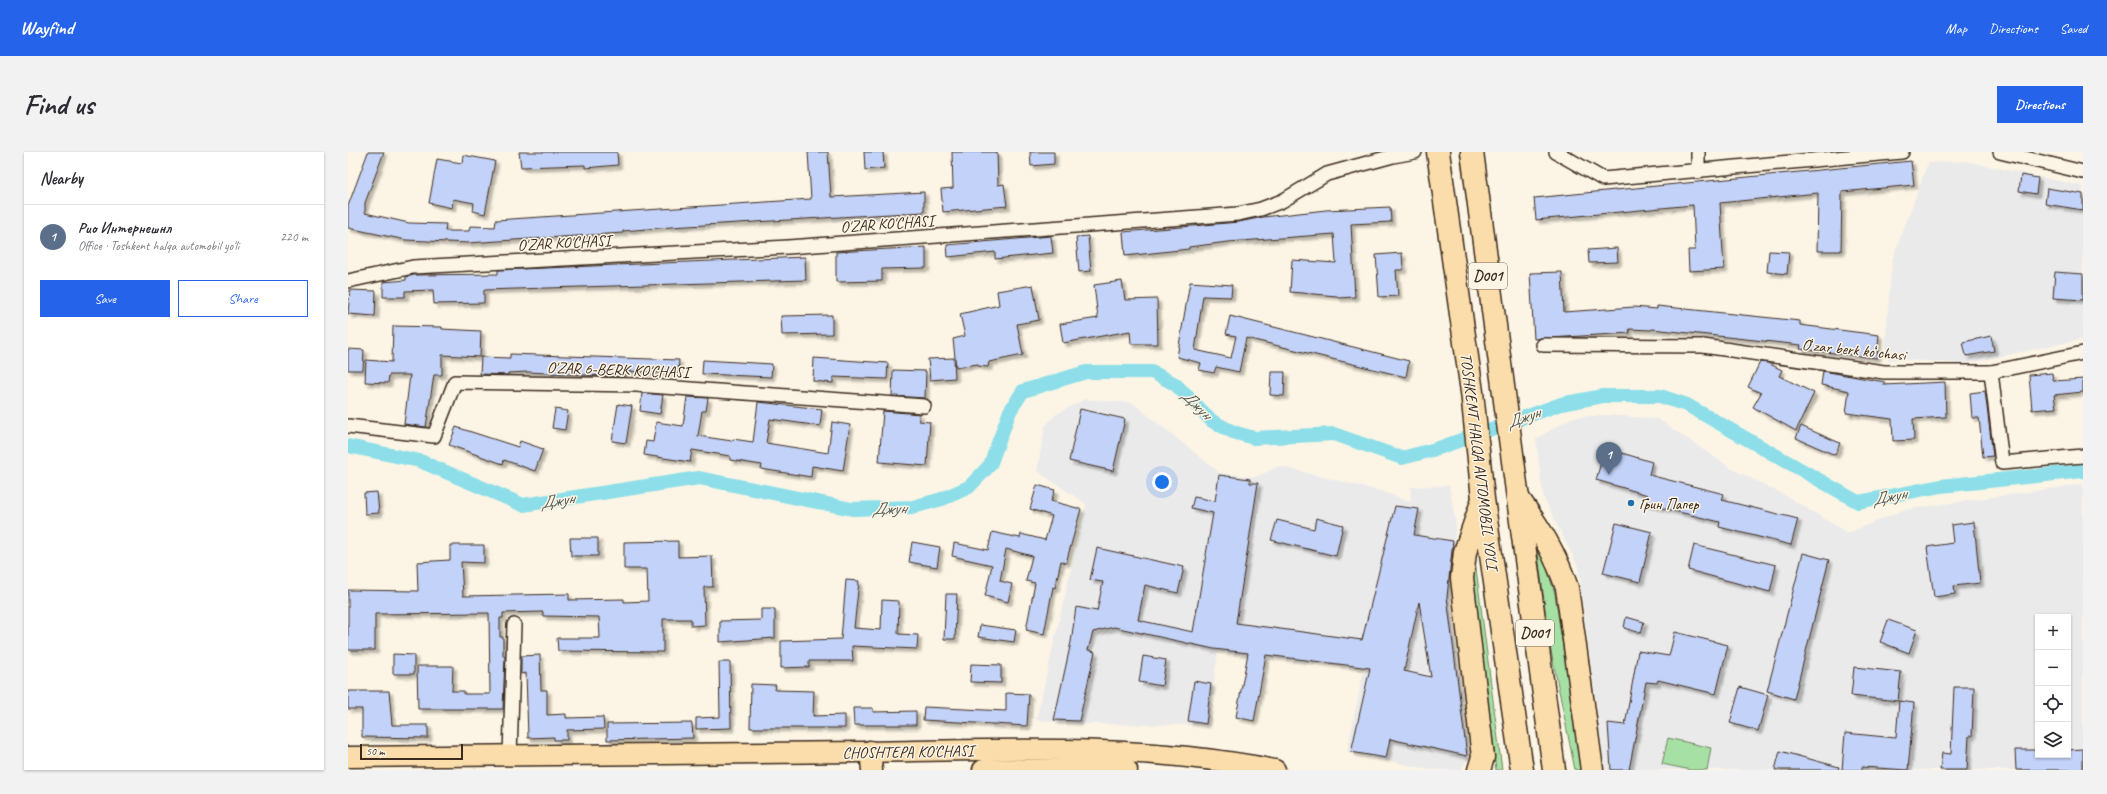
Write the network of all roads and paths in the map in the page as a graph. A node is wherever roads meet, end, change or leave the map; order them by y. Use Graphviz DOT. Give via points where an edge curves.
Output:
graph roads {
  1 [pos="1415,152"];
  2 [pos="1556,152"];
  3 [pos="1698,152"];
  4 [pos="1902,152"];
  5 [pos="2000,152"];
  6 [pos="1853,154"];
  7 [pos="2016,154"];
  8 [pos="1473,158"];
  9 [pos="1439,161"];
  10 [pos="1698,172"];
  11 [pos="2083,172"];
  12 [pos="349,280"];
  13 [pos="1543,345"];
  14 [pos="2083,353"];
  15 [pos="1992,372"];
  16 [pos="924,406"];
  17 [pos="348,426"];
  18 [pos="2083,456"];
  19 [pos="1516,496"];
  20 [pos="1483,499"];
  21 [pos="514,625"];
  22 [pos="510,756"];
  23 [pos="348,757"];
  24 [pos="871,761"];
  25 [pos="1482,766"];
  26 [pos="983,770"];
  27 [pos="1127,770"];
  28 [pos="1275,770"];
  29 [pos="1522,770"];
  30 [pos="1554,770"];
  31 [pos="1592,770"];
  1 -- 12 [label="street, O'ZAR KO'CHASI" via="1327,174 1282,201 1238,214 788,247 413,267"];
  2 -- 10 [label="street" via="1603,179"];
  3 -- 10 [label="street"];
  4 -- 6 [label="street"];
  5 -- 7 [label="street"];
  6 -- 10 [label="street"];
  7 -- 11 [label="street"];
  8 -- 19 [label="highway, TOSHKENT HALQA AVTOMOBIL YO'LI / D001"];
  9 -- 20 [label="highway, TOSHKENT HALQA AVTOMOBIL YO'LI / D001" via="1472,392"];
  13 -- 15 [label="street, Oʻzar berk koʻchasi" via="1703,346 1884,372"];
  14 -- 15 [label="street, Oʻzar berk koʻchasi"];
  15 -- 18 [label="street" via="2002,462"];
  16 -- 17 [label="street, O'ZAR 6-BERK KO'CHASI" via="636,385 455,382 434,436"];
  19 -- 30 [label="highway, TOSHKENT HALQA AVTOMOBIL YO'LI / D001"];
  19 -- 31 [label="highway" via="1546,538 1567,588"];
  20 -- 25 [label="highway" via="1465,552 1462,578"];
  20 -- 29 [label="highway, TOSHKENT HALQA AVTOMOBIL YO'LI / D001"];
  21 -- 22 [label="street"];
  22 -- 23 [label="main road, CHOSHTEPA KO'CHASI"];
  22 -- 24 [label="main road, CHOSHTEPA KO'CHASI"];
  24 -- 28 [label="main road, CHOSHTEPA KO'CHASI" via="1032,749 1199,758"];
  26 -- 27 [label="main road, CHOSHTEPA KO'CHASI"];
}
